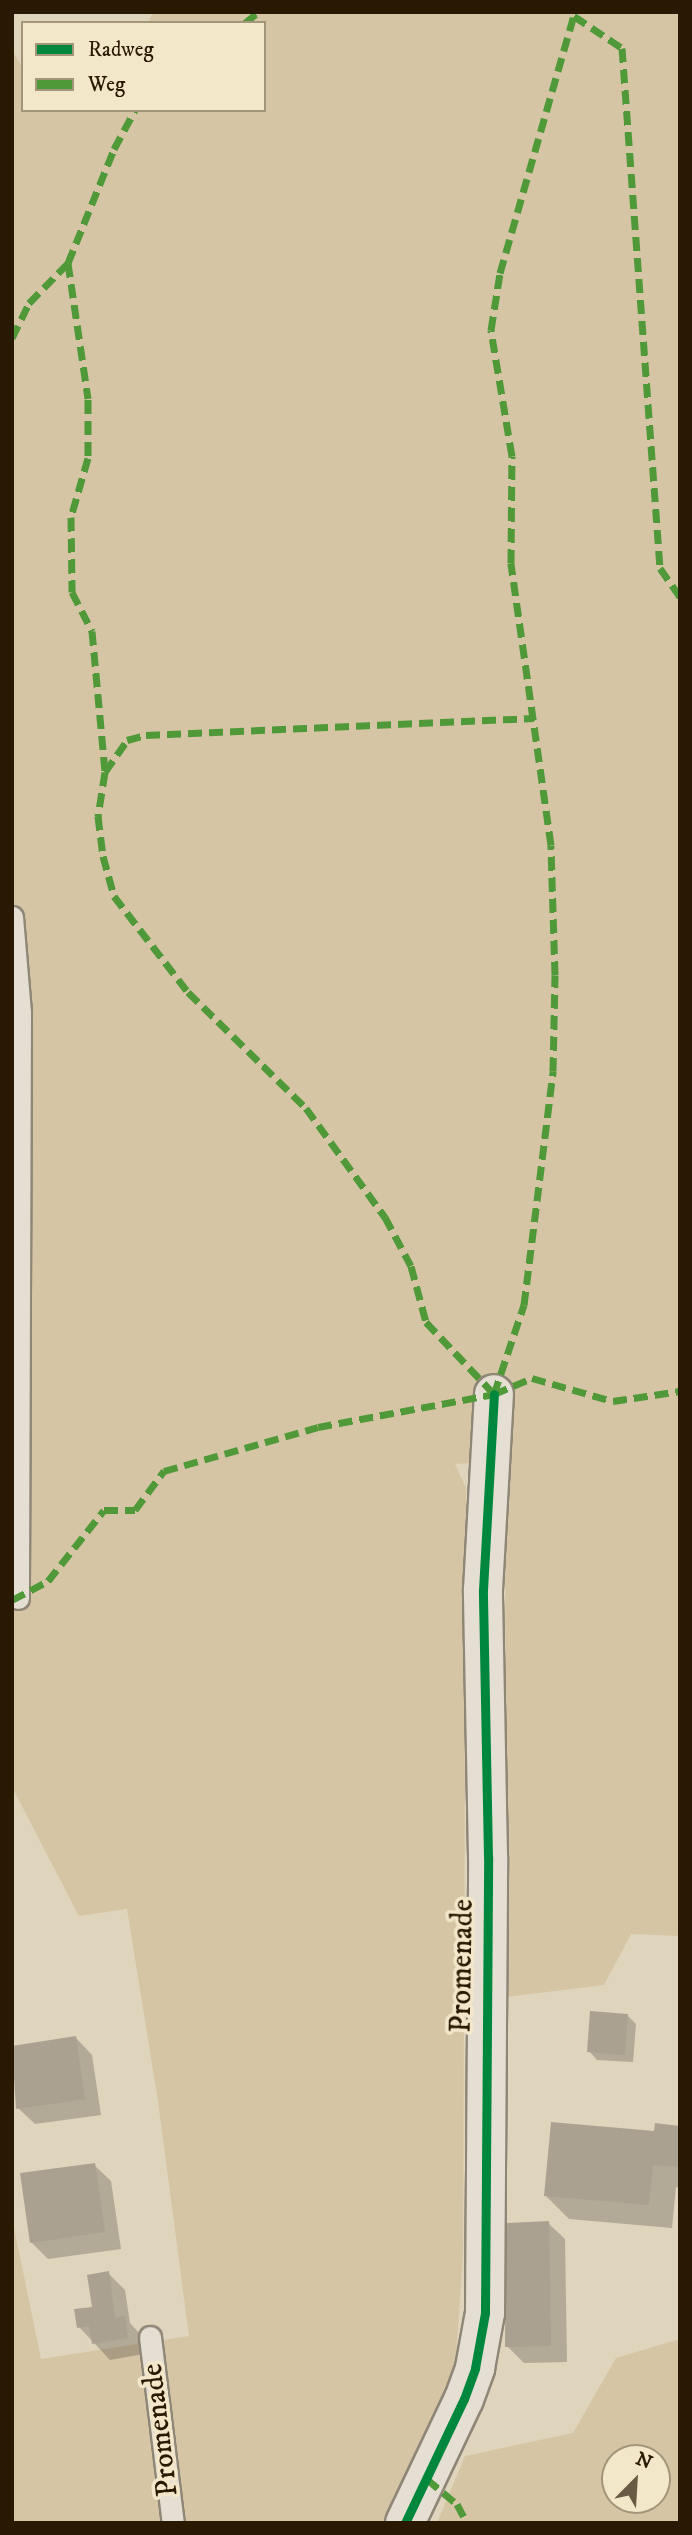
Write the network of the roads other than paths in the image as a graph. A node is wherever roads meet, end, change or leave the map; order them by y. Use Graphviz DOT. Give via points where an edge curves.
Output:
graph roads {
  1 [pos="12,917"];
  2 [pos="494,1394"];
  3 [pos="18,1598"];
  4 [pos="150,2337"];
  5 [pos="173,2523"];
  6 [pos="405,2523"];
  1 -- 3 [label="lane" via="20,1012"];
  2 -- 6 [label="street, Promenade" via="483,1590 488,1857 485,2313 464,2399"];
  4 -- 5 [label="lane, Promenade"];
}
